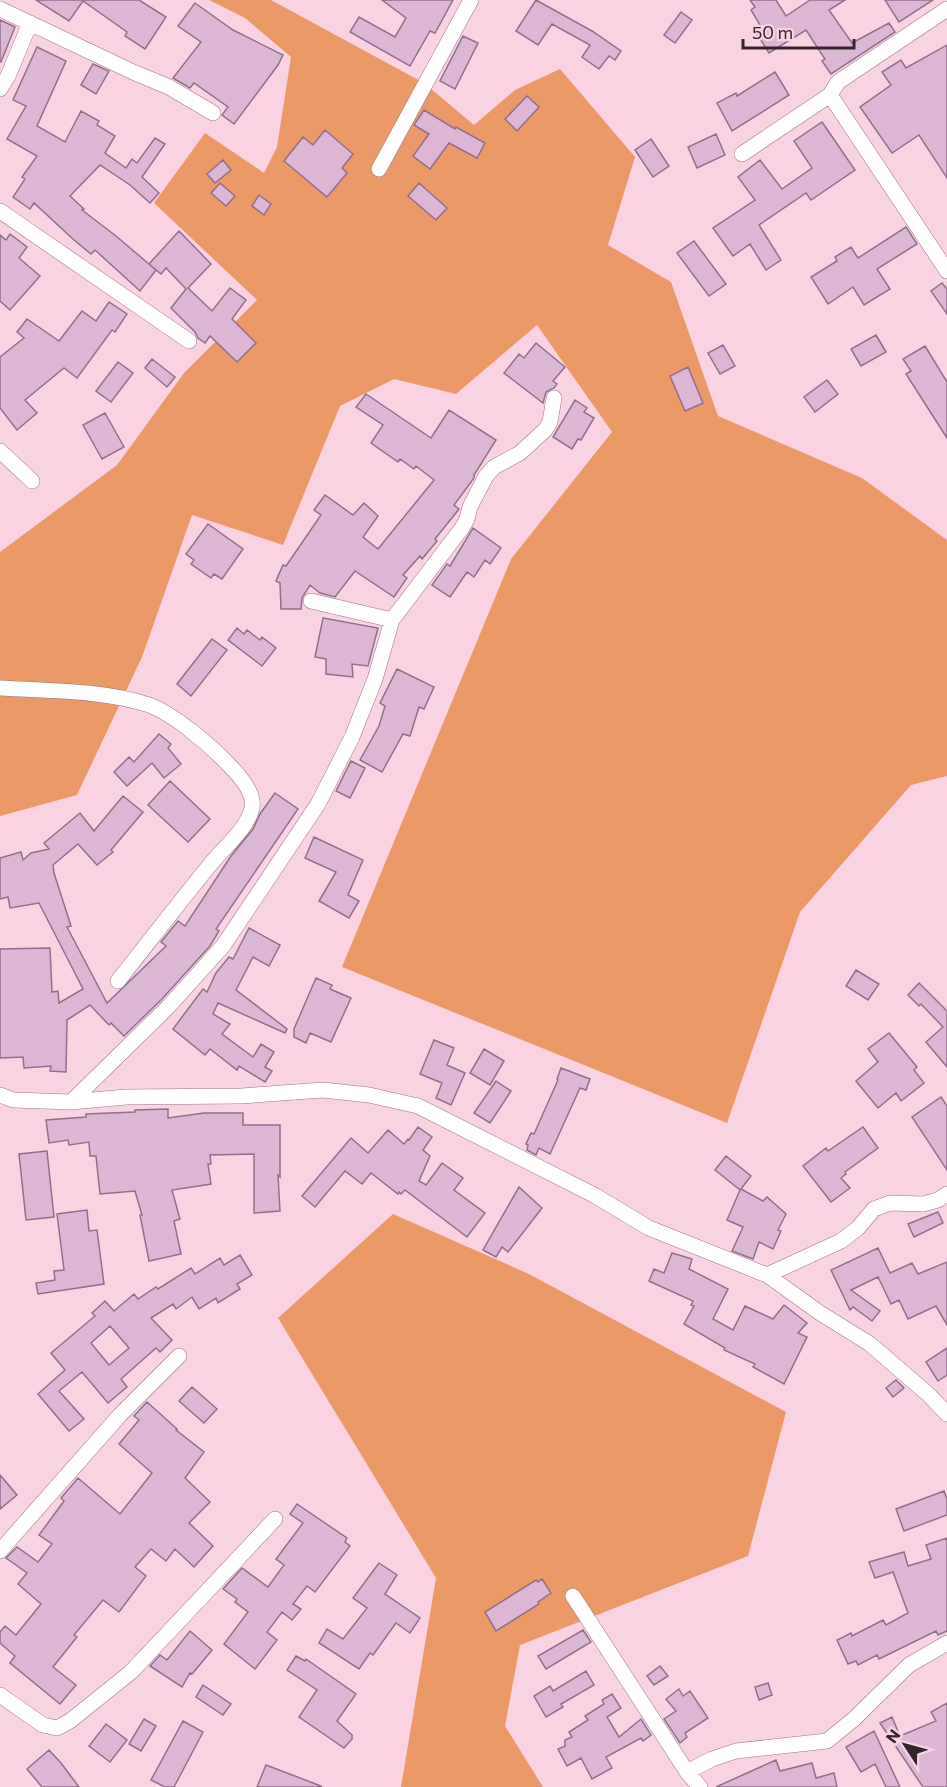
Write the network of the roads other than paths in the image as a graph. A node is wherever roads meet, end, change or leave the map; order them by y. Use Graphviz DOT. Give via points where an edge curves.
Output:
graph roads {
  1 [pos="471,0"];
  2 [pos="0,9"];
  3 [pos="947,9"];
  4 [pos="30,23"];
  5 [pos="0,88"];
  6 [pos="830,95"];
  7 [pos="213,112"];
  8 [pos="742,154"];
  9 [pos="379,169"];
  10 [pos="0,211"];
  11 [pos="947,271"];
  12 [pos="189,341"];
  13 [pos="554,398"];
  14 [pos="0,451"];
  15 [pos="32,481"];
  16 [pos="311,601"];
  17 [pos="392,620"];
  18 [pos="0,688"];
  19 [pos="118,981"];
  20 [pos="0,1095"];
  21 [pos="71,1102"];
  22 [pos="947,1194"];
  23 [pos="767,1275"];
  24 [pos="179,1356"];
  25 [pos="947,1414"];
  26 [pos="275,1519"];
  27 [pos="0,1549"];
  28 [pos="573,1596"];
  29 [pos="947,1643"];
  30 [pos="0,1695"];
  31 [pos="687,1772"];
  32 [pos="700,1787"];
  1 -- 9 [label="street"];
  2 -- 4 [label="street"];
  3 -- 6 [label="street" via="838,82"];
  4 -- 5 [label="street"];
  4 -- 7 [label="street" via="169,87"];
  6 -- 8 [label="street"];
  6 -- 11 [label="street"];
  10 -- 12 [label="street"];
  13 -- 17 [label="street" via="545,430 486,476 462,528"];
  14 -- 15 [label="street"];
  16 -- 17 [label="street"];
  17 -- 21 [label="street" via="375,679 352,737 318,804 224,946"];
  18 -- 19 [label="street" via="86,693 150,706 215,750 252,798 251,810 240,829"];
  20 -- 21 [label="street" via="13,1100"];
  21 -- 23 [label="street" via="323,1090 369,1095 418,1107 594,1195 650,1228"];
  22 -- 23 [label="street" via="923,1204 890,1203 874,1209 841,1241"];
  23 -- 25 [label="street" via="870,1344"];
  24 -- 27 [label="street" via="120,1415"];
  26 -- 30 [label="street" via="131,1672 70,1721 57,1728 43,1725"];
  28 -- 31 [label="street"];
  29 -- 31 [label="street" via="909,1665 827,1741 736,1751"];
  31 -- 32 [label="street"];
}
